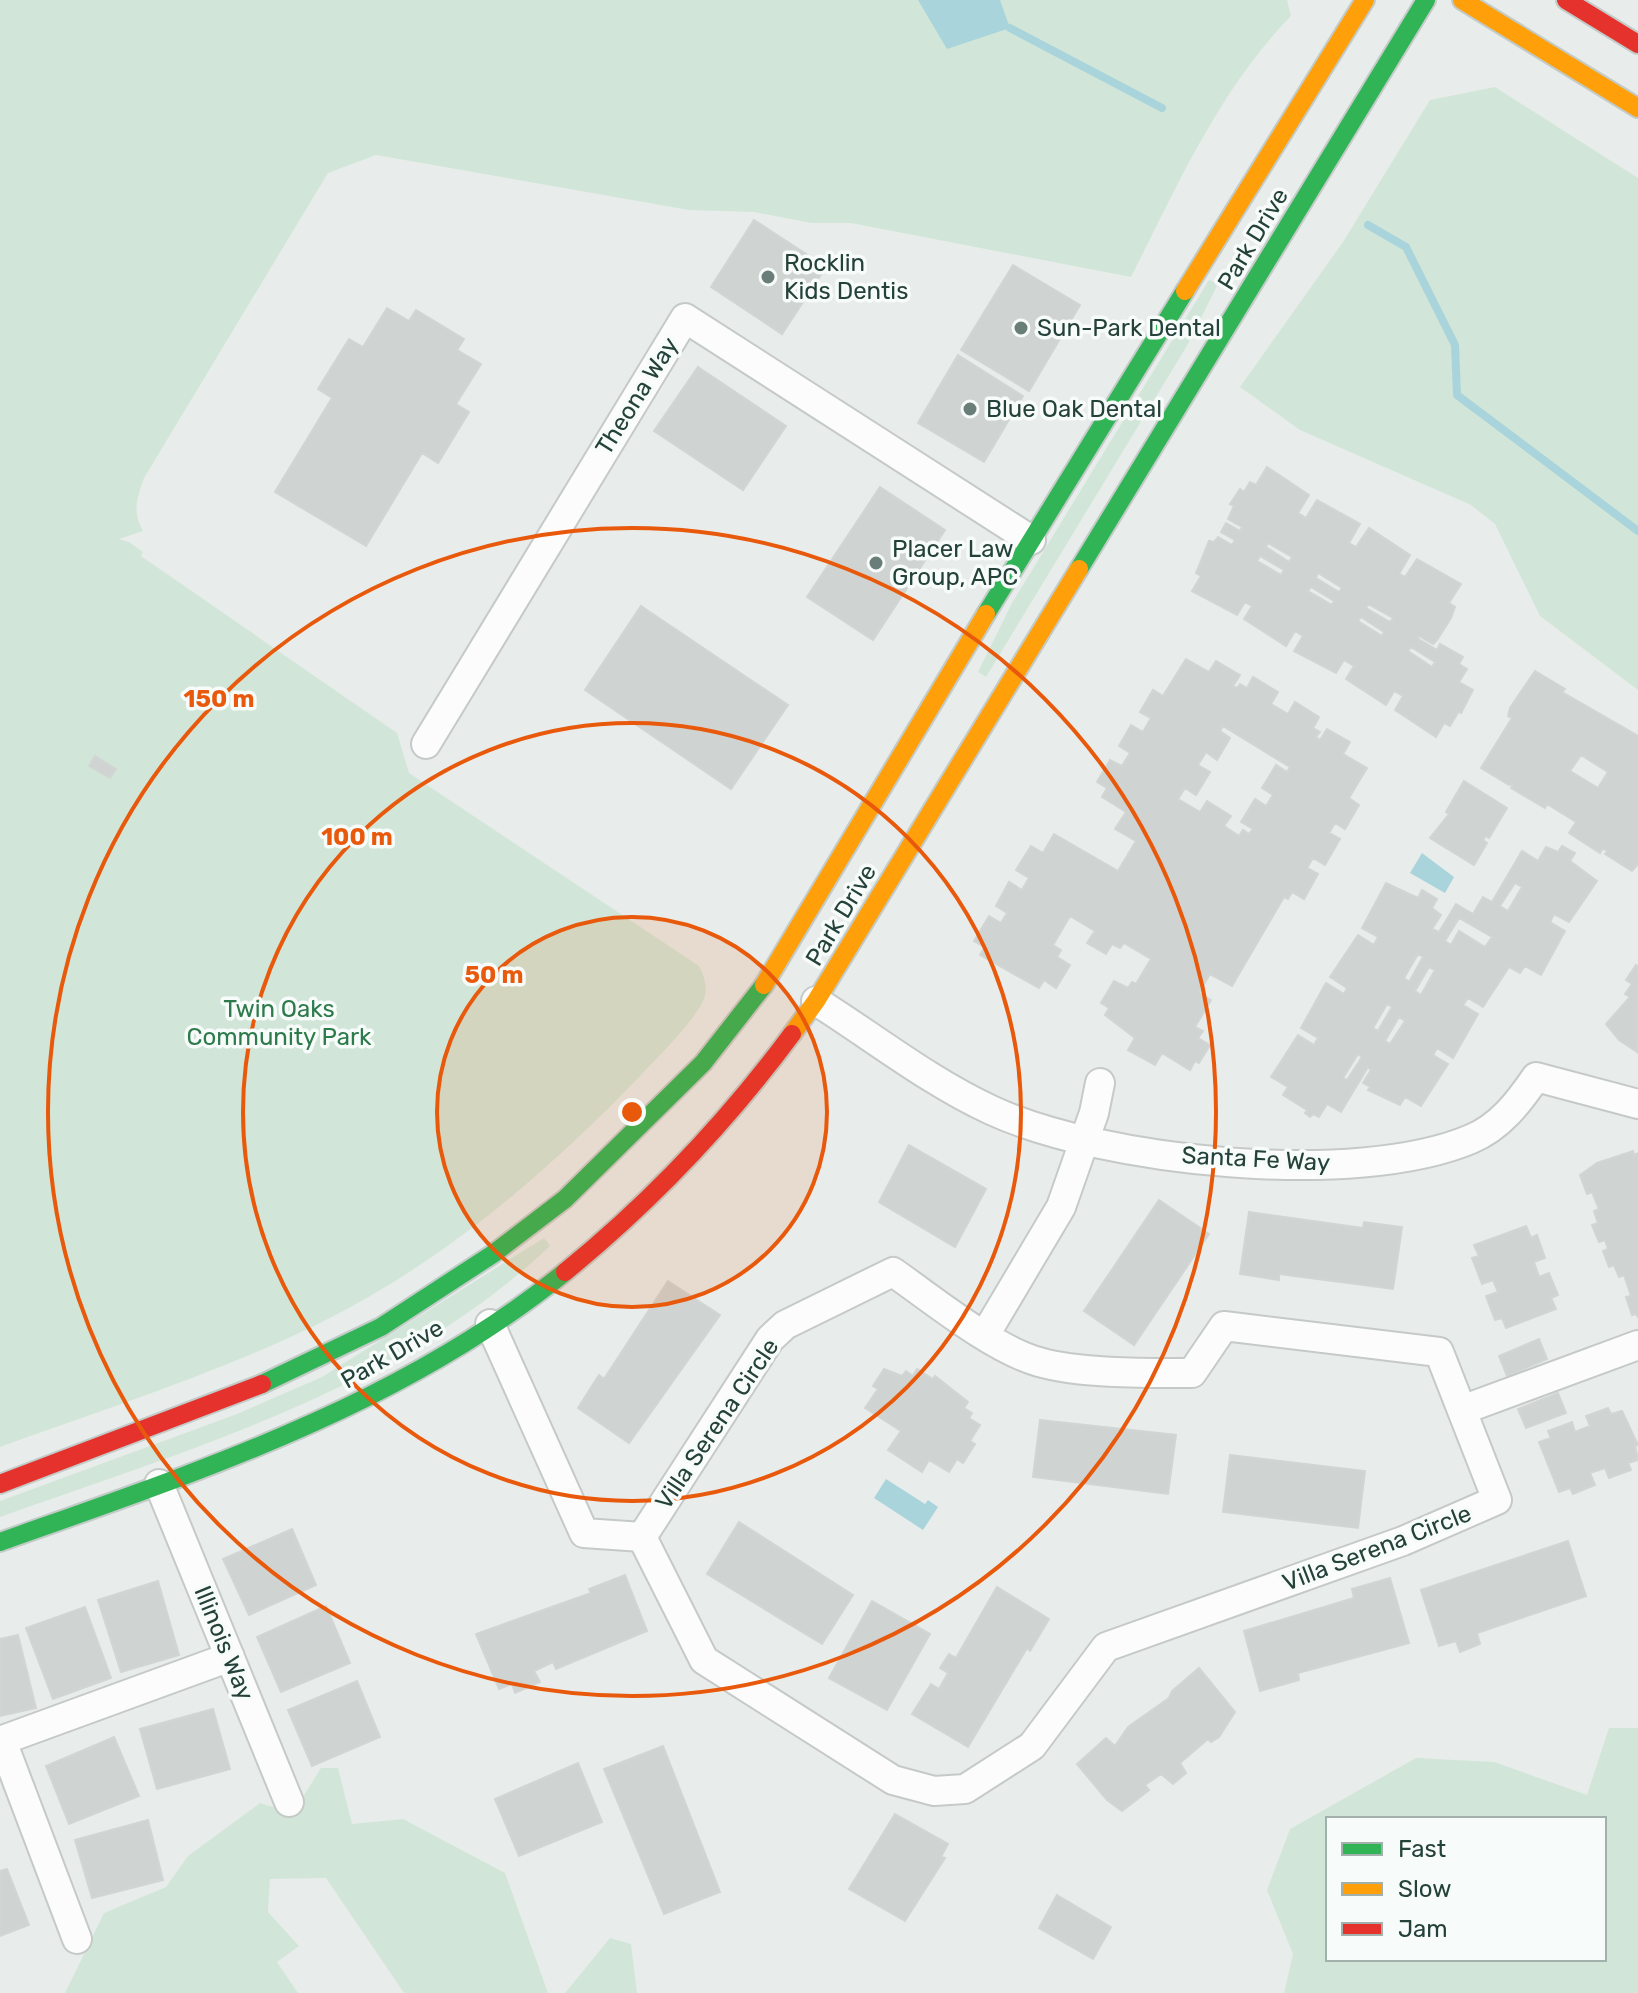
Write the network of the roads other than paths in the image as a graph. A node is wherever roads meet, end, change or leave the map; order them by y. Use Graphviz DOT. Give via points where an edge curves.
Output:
graph roads {
  1 [pos="1365,0"];
  2 [pos="1426,0"];
  3 [pos="1462,0"];
  4 [pos="1566,0"];
  5 [pos="1638,44"];
  6 [pos="1638,108"];
  7 [pos="1031,540"];
  8 [pos="955,664"];
  9 [pos="426,744"];
  10 [pos="927,751"];
  11 [pos="830,912"];
  12 [pos="796,967"];
  13 [pos="773,973"];
  14 [pos="812,996"];
  15 [pos="774,1006"];
  16 [pos="1100,1083"];
  17 [pos="1638,1104"];
  18 [pos="1082,1143"];
  19 [pos="584,1233"];
  20 [pos="581,1258"];
  21 [pos="490,1324"];
  22 [pos="985,1335"];
  23 [pos="1638,1345"];
  24 [pos="1462,1410"];
  25 [pos="0,1484"];
  26 [pos="159,1484"];
  27 [pos="642,1537"];
  28 [pos="0,1542"];
  29 [pos="230,1657"];
  30 [pos="1,1741"];
  31 [pos="289,1802"];
  32 [pos="77,1939"];
  1 -- 7 [label="main road, Park Drive"];
  2 -- 14 [label="main road, Park Drive"];
  3 -- 6 [label="main road"];
  4 -- 5 [label="main road"];
  7 -- 8 [label="main road, Park Drive"];
  7 -- 9 [label="street, Theona Way" via="685,318"];
  8 -- 10 [label="main road"];
  8 -- 13 [label="main road, Park Drive"];
  11 -- 12 [label="main road"];
  13 -- 15 [label="main road"];
  13 -- 25 [label="main road, Park Drive" via="703,1063 628,1141 565,1199 436,1293 304,1366"];
  14 -- 18 [label="street, Santa Fe Way" via="991,1111"];
  14 -- 20 [label="main road, Park Drive" via="715,1130 633,1214"];
  16 -- 18 [label="street"];
  17 -- 18 [label="street, Santa Fe Way" via="1536,1077 1513,1110 1473,1138 1416,1156 1347,1164 1281,1166"];
  18 -- 22 [label="street" via="1061,1207"];
  19 -- 20 [label="main road"];
  20 -- 21 [label="main road, Park Drive"];
  21 -- 26 [label="main road, Park Drive" via="375,1395"];
  21 -- 27 [label="street, Villa Serena Circle" via="584,1533"];
  22 -- 24 [label="street, Villa Serena Circle" via="1039,1362 1133,1373 1192,1373 1224,1326 1439,1352"];
  22 -- 27 [label="street, Villa Serena Circle" via="893,1272 785,1325 770,1339"];
  23 -- 24 [label="street"];
  24 -- 27 [label="street, Villa Serena Circle" via="1497,1500 1403,1541 1106,1647 1032,1746 965,1789 934,1791 893,1780 715,1669 689,1634"];
  26 -- 28 [label="main road, Park Drive"];
  26 -- 29 [label="street, Illinois Way"];
  29 -- 30 [label="street"];
  29 -- 31 [label="street, Illinois Way"];
  30 -- 32 [label="street"];
}
